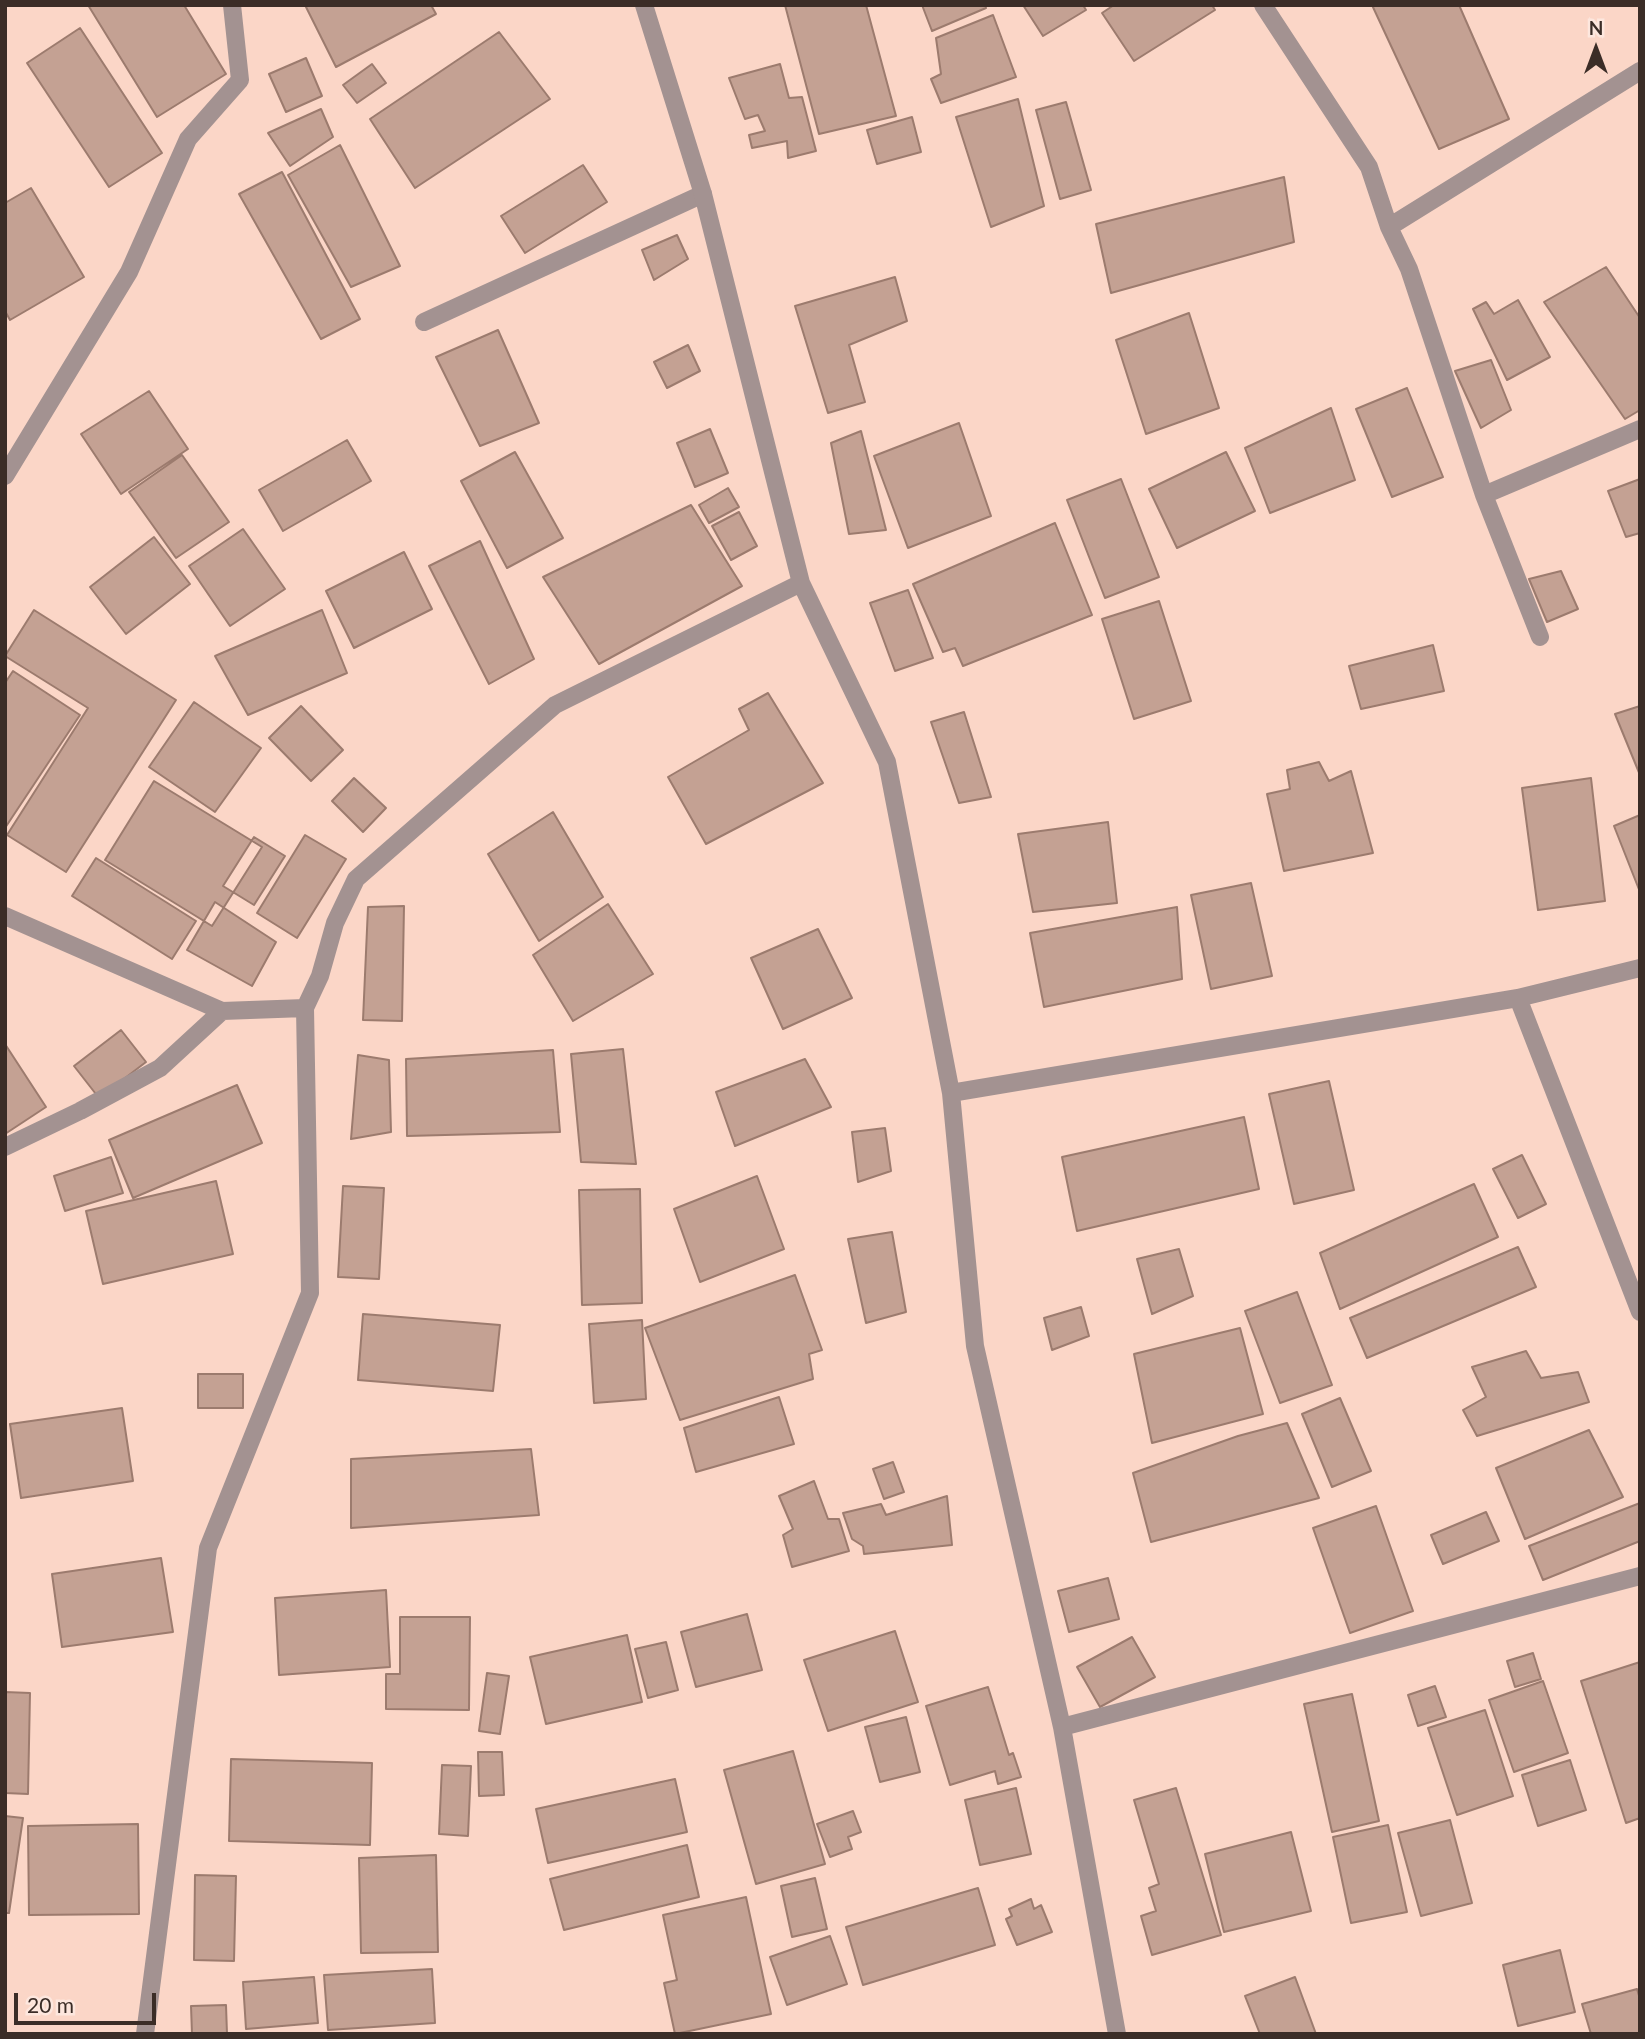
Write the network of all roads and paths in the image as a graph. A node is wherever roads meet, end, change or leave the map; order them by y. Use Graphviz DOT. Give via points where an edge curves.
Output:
graph roads {
  1 [pos="232,5"];
  2 [pos="644,5"];
  3 [pos="1263,5"];
  4 [pos="1640,71"];
  5 [pos="703,194"];
  6 [pos="1389,227"];
  7 [pos="424,322"];
  8 [pos="1640,429"];
  9 [pos="5,476"];
  10 [pos="1484,495"];
  11 [pos="801,583"];
  12 [pos="1540,637"];
  13 [pos="5,916"];
  14 [pos="1640,968"];
  15 [pos="1518,998"];
  16 [pos="305,1007"];
  17 [pos="222,1012"];
  18 [pos="951,1093"];
  19 [pos="5,1147"];
  20 [pos="1640,1312"];
  21 [pos="1640,1576"];
  22 [pos="1062,1727"];
  23 [pos="145,2034"];
  24 [pos="1117,2034"];
  1 -- 9 [label="street" via="240,80 188,139 129,272"];
  2 -- 5 [label="street"];
  3 -- 6 [label="street" via="1368,167"];
  4 -- 6 [label="street"];
  5 -- 7 [label="street"];
  5 -- 11 [label="street"];
  6 -- 10 [label="street" via="1409,269"];
  8 -- 10 [label="street"];
  10 -- 12 [label="street"];
  11 -- 16 [label="street" via="555,705 356,880"];
  11 -- 18 [label="street" via="887,762"];
  13 -- 17 [label="street"];
  14 -- 15 [label="street"];
  15 -- 18 [label="street"];
  15 -- 20 [label="street"];
  16 -- 17 [label="street"];
  16 -- 23 [label="street" via="310,1293 208,1548"];
  17 -- 19 [label="street" via="160,1068"];
  18 -- 22 [label="street" via="975,1346"];
  21 -- 22 [label="street"];
  22 -- 24 [label="street"];
}
